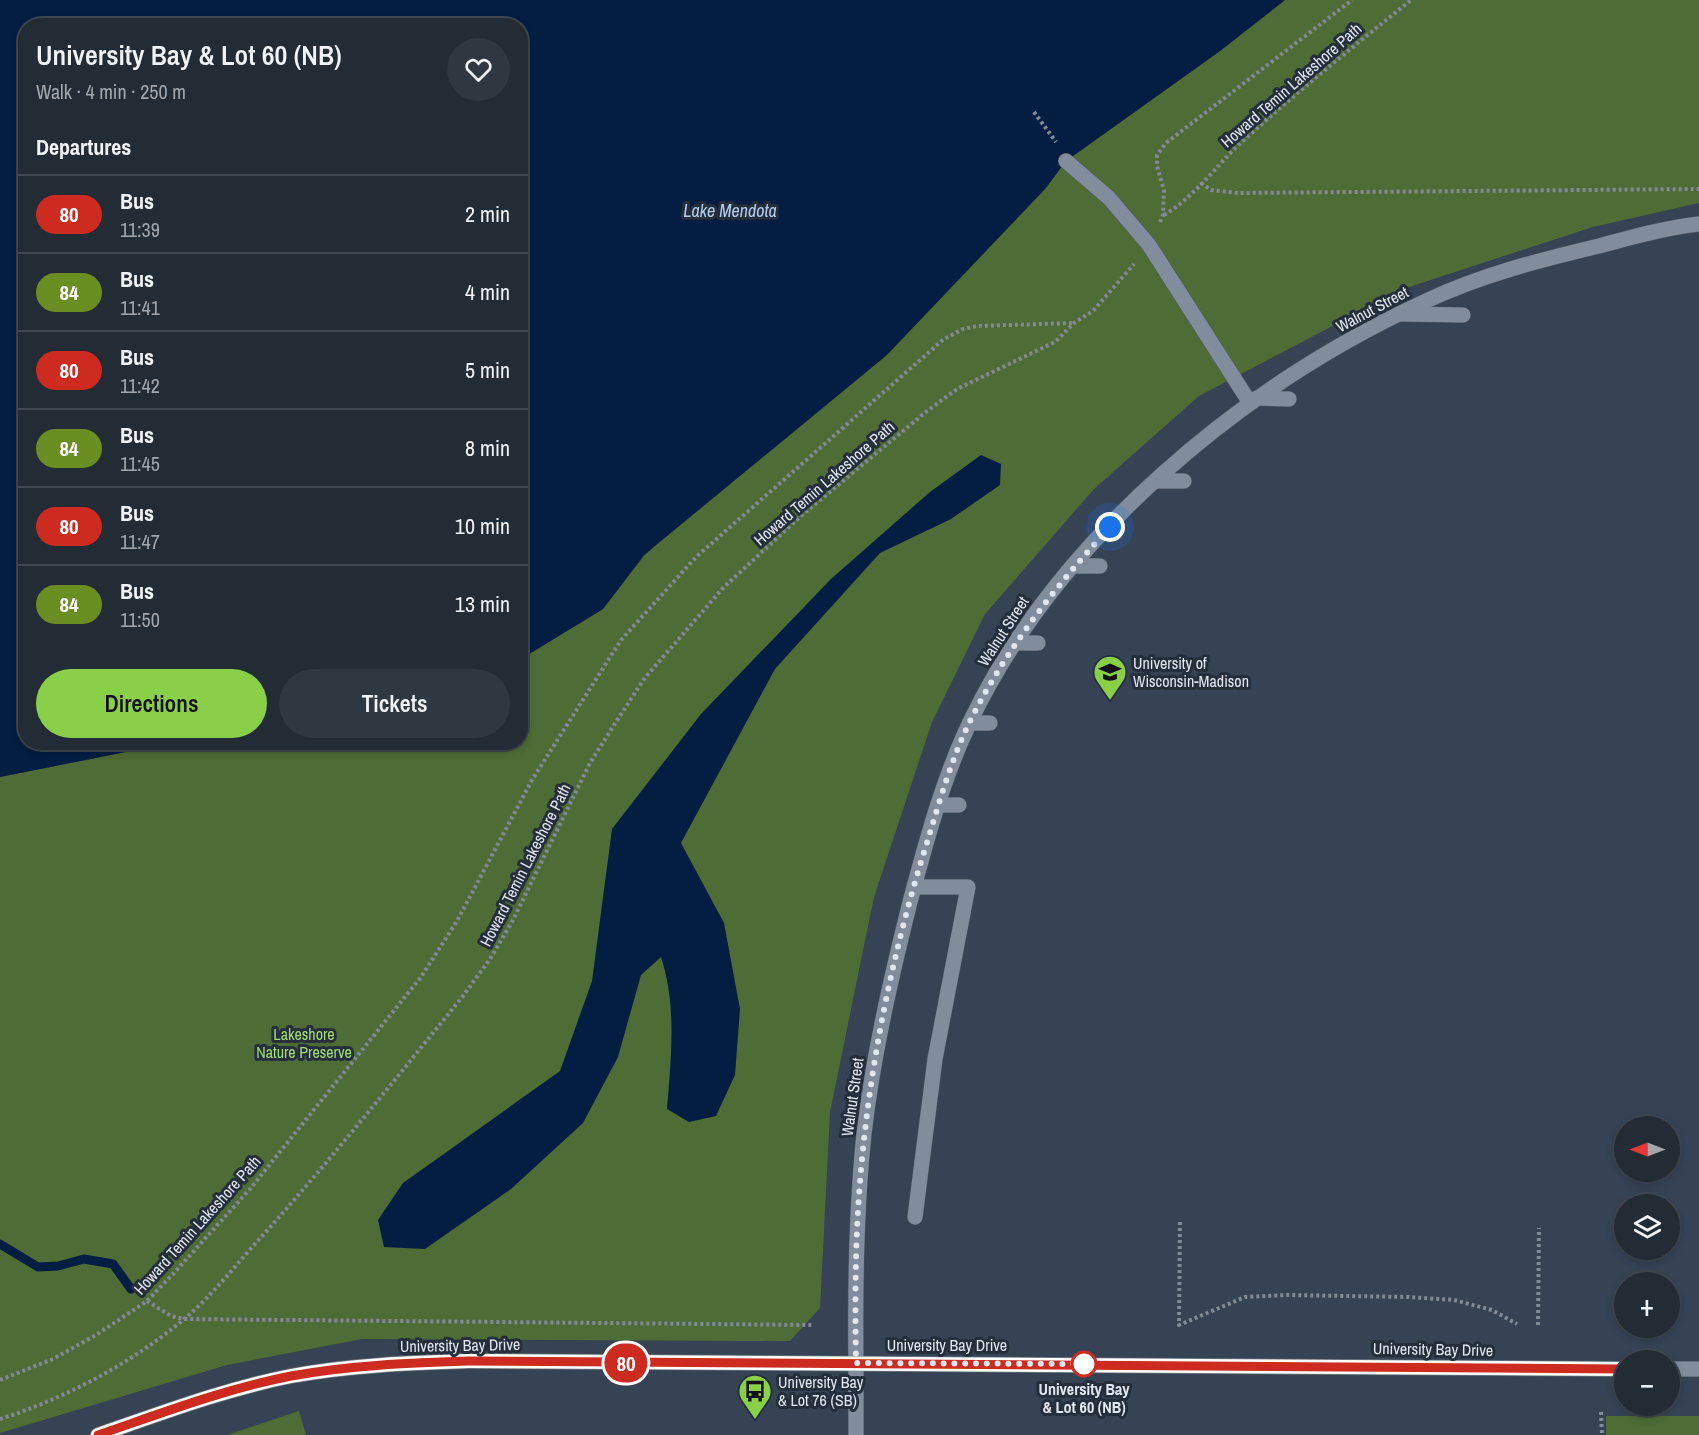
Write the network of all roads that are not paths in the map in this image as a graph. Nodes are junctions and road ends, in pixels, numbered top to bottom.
1 (1066, 161) road end
2 (1699, 224) edge
3 (1400, 314) junction
4 (1463, 315) dead end
5 (1289, 399) dead end
6 (1254, 400) junction
7 (1157, 480) junction
8 (1184, 481) dead end
9 (1073, 566) junction
10 (1100, 566) dead end
11 (1015, 643) junction
12 (1038, 643) dead end
13 (970, 723) junction
14 (990, 723) dead end
15 (938, 805) junction
16 (959, 805) dead end
17 (914, 887) junction
18 (915, 1217) dead end
19 (856, 1363) junction
20 (1614, 1369) edge
21 (1680, 1369) edge
22 (1699, 1369) edge
23 (98, 1435) edge
24 (856, 1435) edge

1 - 6 street
2 - 3 street, Walnut Street
3 - 4 street
3 - 6 street, Walnut Street
5 - 6 street
6 - 7 street, Walnut Street
7 - 8 street
7 - 9 street, Walnut Street
9 - 10 street
9 - 11 street, Walnut Street
11 - 12 street
11 - 13 street, Walnut Street
13 - 14 street
13 - 15 street, Walnut Street
15 - 16 street
15 - 17 street, Walnut Street
17 - 18 street
17 - 19 street, Walnut Street
19 - 20 street, University Bay Drive
19 - 23 street, University Bay Drive
19 - 24 street, Walnut Street
21 - 22 street

